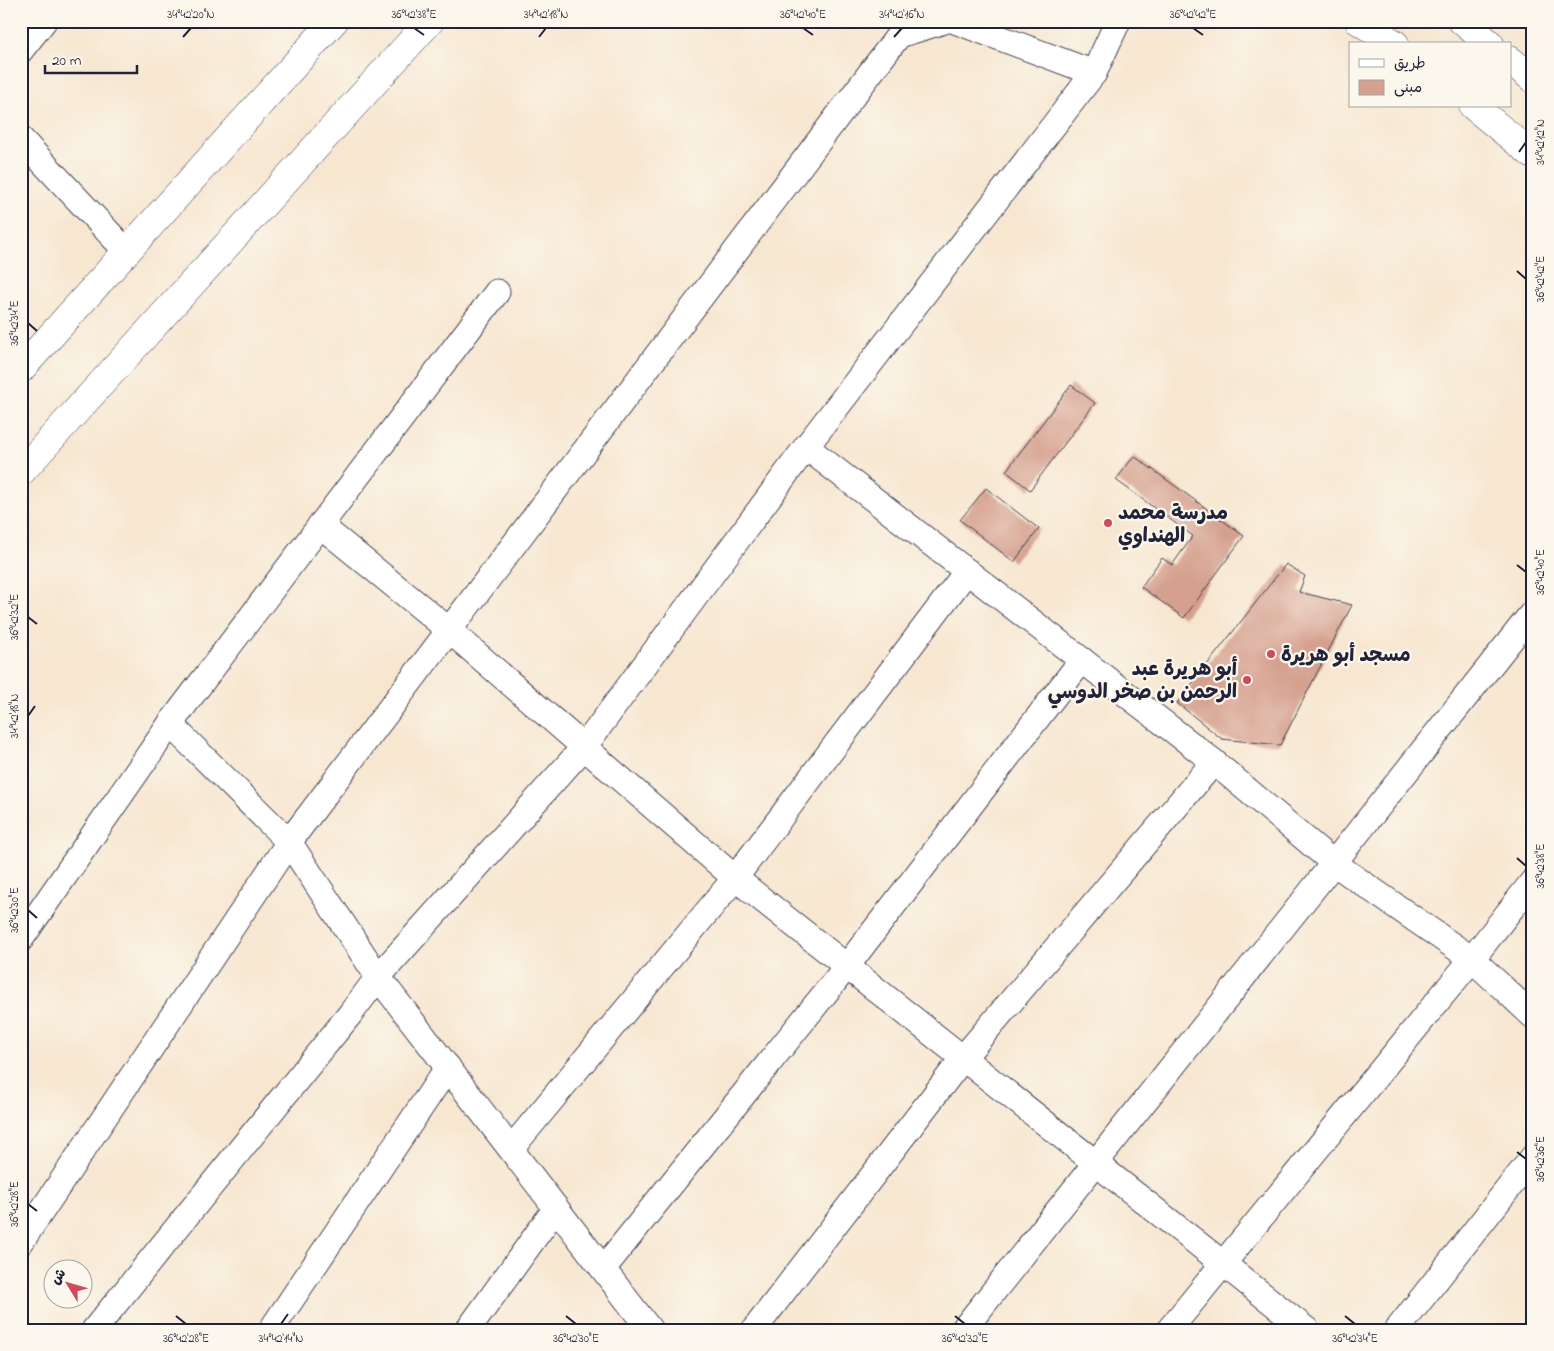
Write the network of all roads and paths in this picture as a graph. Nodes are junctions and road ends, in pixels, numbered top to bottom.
1 (44, 21) edge
2 (334, 21) edge
3 (430, 21) edge
4 (944, 21) edge
5 (955, 21) edge
6 (1118, 21) edge
7 (1359, 21) edge
8 (1462, 21) edge
9 (1392, 42) edge
10 (1488, 42) edge
11 (21, 50) edge
12 (1512, 62) edge
13 (1094, 73) junction
14 (1533, 79) edge
15 (1475, 108) edge
16 (21, 139) edge
17 (1533, 155) edge
18 (127, 252) junction
19 (496, 292) dead end
20 (21, 369) edge
21 (806, 447) junction
22 (21, 472) edge
23 (320, 525) junction
24 (967, 571) junction
25 (1533, 612) edge
26 (448, 630) junction
27 (1082, 660) junction
28 (170, 724) junction
29 (584, 747) junction
30 (1214, 762) junction
31 (289, 842) junction
32 (1335, 864) junction
33 (735, 878) junction
34 (1533, 881) edge
35 (21, 939) edge
36 (1472, 959) junction
37 (847, 966) junction
38 (378, 977) junction
39 (1533, 1016) edge
40 (963, 1058) junction
41 (448, 1067) junction
42 (511, 1149) junction
43 (1533, 1158) edge
44 (1096, 1163) junction
45 (556, 1208) junction
46 (21, 1242) edge
47 (1222, 1263) junction
48 (603, 1269) junction
49 (94, 1330) edge
50 (271, 1330) edge
51 (468, 1330) edge
52 (650, 1330) edge
53 (754, 1330) edge
54 (963, 1330) edge
55 (1169, 1330) edge
56 (1307, 1330) edge
57 (1397, 1330) edge

1 - 11 street
2 - 18 main road
3 - 22 main road
4 - 26 street
5 - 13 street
6 - 13 street
7 - 9 main road
8 - 10 main road
12 - 14 main road
13 - 21 street
15 - 17 main road
16 - 18 street
18 - 20 main road
19 - 23 street
21 - 24 street
21 - 29 street
23 - 26 street
23 - 28 street
24 - 27 street
24 - 33 street
25 - 32 street
26 - 29 street
26 - 31 street
27 - 30 street
27 - 37 street
28 - 31 street
28 - 35 street
29 - 33 street
29 - 38 street
30 - 32 street
30 - 40 street
31 - 38 street
31 - 46 street
32 - 36 street
32 - 44 street
33 - 37 street
33 - 42 street
34 - 36 street
36 - 39 street
36 - 47 street
37 - 40 street
37 - 48 street
38 - 41 street
38 - 49 street
40 - 44 street
40 - 53 street
41 - 42 street
41 - 50 street
42 - 45 street
43 - 57 street
44 - 47 street
44 - 54 street
45 - 48 street
45 - 51 street
47 - 55 street
47 - 56 street
48 - 52 street

